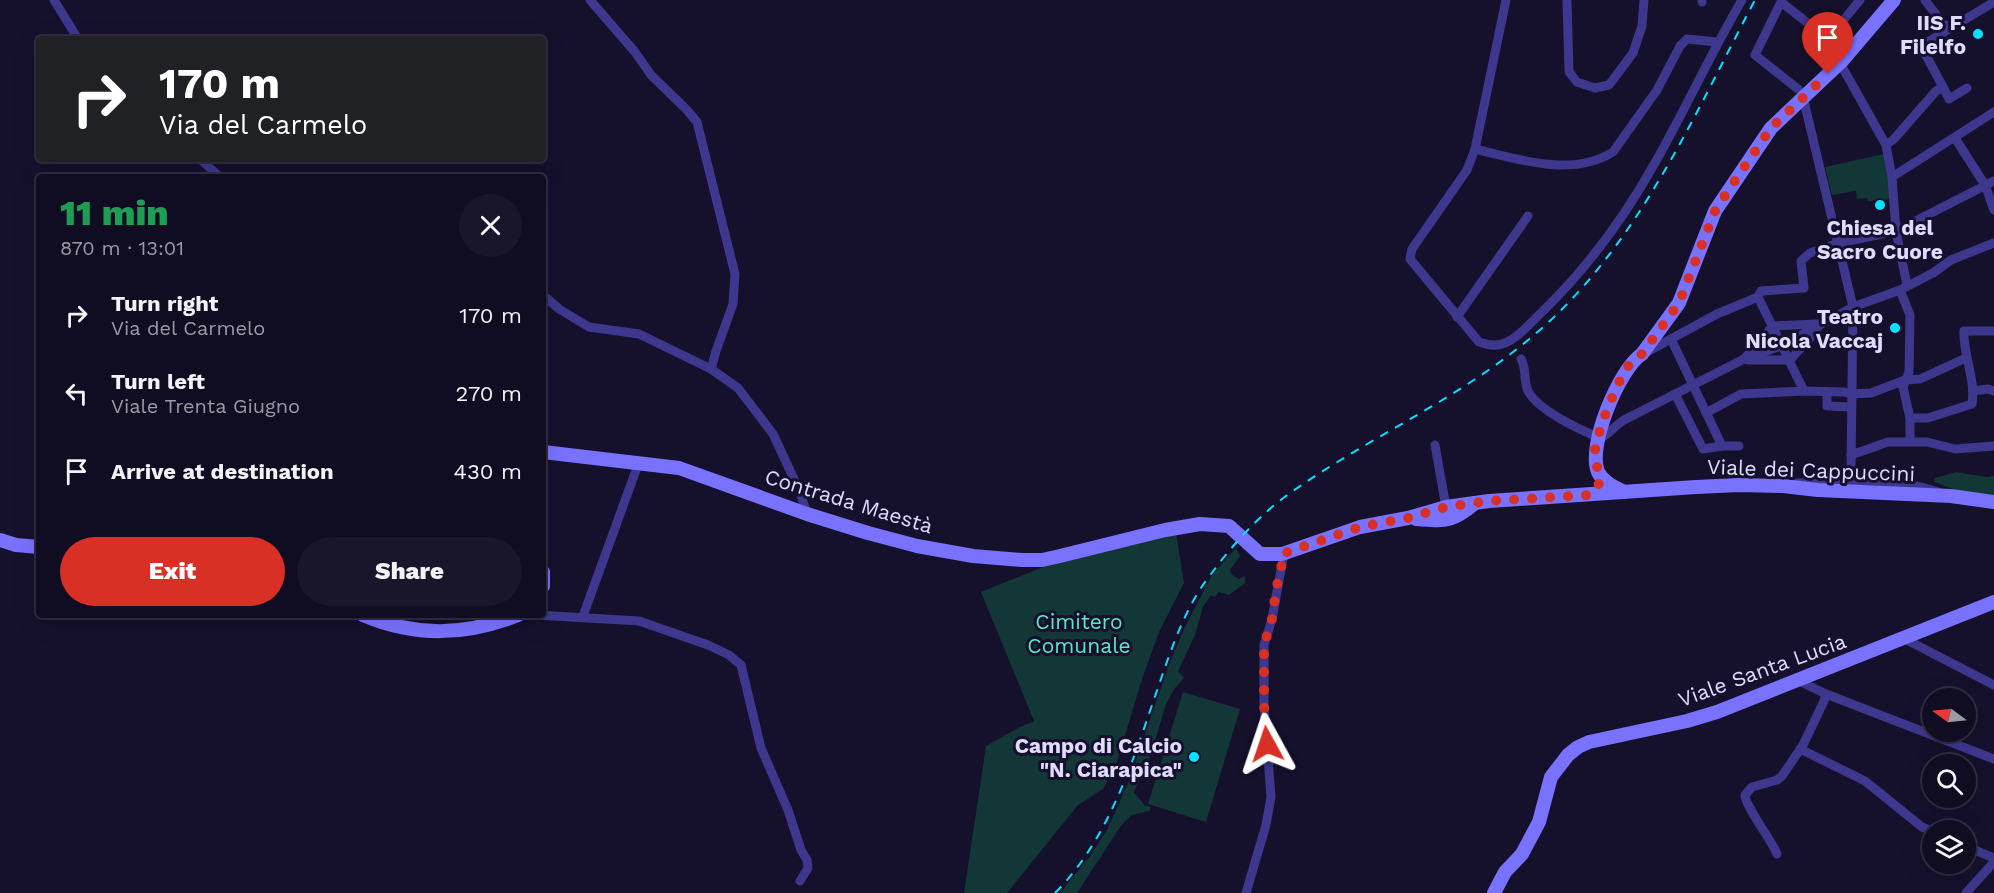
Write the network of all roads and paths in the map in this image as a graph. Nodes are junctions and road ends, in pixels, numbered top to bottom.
1 (54, 0) edge
2 (590, 0) edge
3 (1506, 0) edge
4 (1567, 0) edge
5 (1644, 0) edge
6 (1742, 0) edge
7 (1860, 0) edge
8 (1894, 0) edge
9 (1925, 0) edge
10 (1994, 2) edge
11 (1953, 26) junction
12 (76, 36) edge
13 (1717, 42) junction
14 (1840, 63) junction
15 (1942, 87) junction
16 (1967, 88) dead end
17 (1800, 93) junction
18 (1994, 112) edge
19 (1955, 138) junction
20 (1886, 145) junction
21 (1475, 149) junction
22 (203, 162) edge
23 (217, 174) edge
24 (1892, 177) junction
25 (1989, 183) edge
26 (1994, 210) edge
27 (1528, 216) dead end
28 (1896, 231) junction
29 (1839, 243) junction
30 (1994, 243) edge
31 (1903, 288) junction
32 (1758, 297) junction
33 (546, 298) edge
34 (1853, 306) junction
35 (1457, 317) junction
36 (1823, 324) junction
37 (1773, 326) junction
38 (1994, 331) edge
39 (1671, 339) junction
40 (1783, 345) junction
41 (1642, 354) junction
42 (1966, 358) junction
43 (1521, 359) dead end
44 (1742, 360) junction
45 (1790, 360) junction
46 (711, 369) junction
47 (1905, 380) junction
48 (1692, 385) junction
49 (1804, 391) junction
50 (1973, 391) junction
51 (1994, 391) edge
52 (1827, 392) junction
53 (1675, 394) junction
54 (1851, 394) junction
55 (1851, 407) junction
56 (1706, 413) junction
57 (1910, 418) junction
58 (1597, 439) junction
59 (1910, 441) junction
60 (1435, 445) dead end
61 (1722, 446) junction
62 (1739, 446) dead end
63 (1994, 446) edge
64 (546, 452) edge
65 (1851, 455) junction
66 (639, 462) junction
67 (1850, 474) junction
68 (1601, 478) junction
69 (1783, 486) junction
70 (1626, 492) junction
71 (1589, 495) junction
72 (1951, 496) junction
73 (1994, 502) edge
74 (1475, 503) junction
75 (1446, 507) junction
76 (807, 514) junction
77 (1408, 518) junction
78 (0, 540) edge
79 (36, 547) edge
80 (1282, 554) junction
81 (1994, 602) edge
82 (546, 615) edge
83 (583, 616) junction
84 (373, 618) edge
85 (508, 618) edge
86 (1903, 638) junction
87 (1797, 680) junction
88 (1994, 685) edge
89 (1826, 694) junction
90 (1800, 749) junction
91 (1994, 759) edge
92 (1922, 827) edge
93 (1976, 851) edge
94 (1777, 854) dead end
95 (1994, 860) edge
96 (800, 881) dead end
97 (1246, 893) edge
98 (1494, 893) edge
99 (1966, 893) edge

1 - 12 street
2 - 46 street
3 - 21 street
4 - 5 street
6 - 13 street
7 - 17 street
8 - 14 street
9 - 11 street
10 - 11 street
11 - 15 street
13 - 21 street
13 - 35 street
14 - 17 street
14 - 20 street
15 - 16 street
15 - 20 street
17 - 29 street
17 - 41 street
18 - 19 street
19 - 24 street
19 - 25 street
20 - 24 street
21 - 35 street
22 - 23 street
24 - 28 street
25 - 26 street
25 - 28 street
27 - 35 street
28 - 29 street
28 - 31 street
29 - 32 street
29 - 34 street
30 - 31 street
31 - 34 street
31 - 47 street
32 - 37 street
32 - 39 street
33 - 46 street
34 - 36 street
34 - 54 street
36 - 37 street
36 - 40 street
36 - 45 street
37 - 40 street
37 - 44 street
38 - 42 street
39 - 41 street
39 - 48 street
40 - 44 street
40 - 45 street
41 - 58 street
42 - 47 street
42 - 50 street
43 - 58 street
44 - 45 street
44 - 48 street
45 - 49 street
46 - 76 street
47 - 54 street
47 - 57 street
48 - 53 street
48 - 56 street
49 - 52 street
49 - 56 street
50 - 51 street
50 - 57 street
52 - 54 street
52 - 55 street
53 - 58 street
53 - 61 street
54 - 55 street
55 - 65 street
56 - 61 street
57 - 59 street
58 - 68 street
59 - 63 street
59 - 65 street
60 - 75 street
61 - 62 street
64 - 66 street, Contrada Maestà
65 - 67 street
66 - 76 street, Contrada Maestà
66 - 83 street
67 - 69 street
67 - 72 street
68 - 70 street
68 - 71 street
69 - 70 street, Viale dei Cappuccini
69 - 72 street, Viale dei Cappuccini
70 - 71 street, Viale dei Cappuccini
71 - 74 street, Viale dei Cappuccini
72 - 73 street, Viale dei Cappuccini
74 - 75 street, Viale dei Cappuccini
74 - 77 street
75 - 77 street, Viale dei Cappuccini
76 - 80 street, Contrada Maestà
77 - 80 street
78 - 79 street
80 - 97 street
81 - 86 street, Viale Santa Lucia
82 - 83 street
83 - 96 street
84 - 85 street
86 - 87 street, Viale Santa Lucia
86 - 88 street
87 - 89 street
87 - 98 street, Viale Santa Lucia
89 - 90 street
89 - 91 street
90 - 92 street
90 - 94 street
93 - 95 street
95 - 99 street

